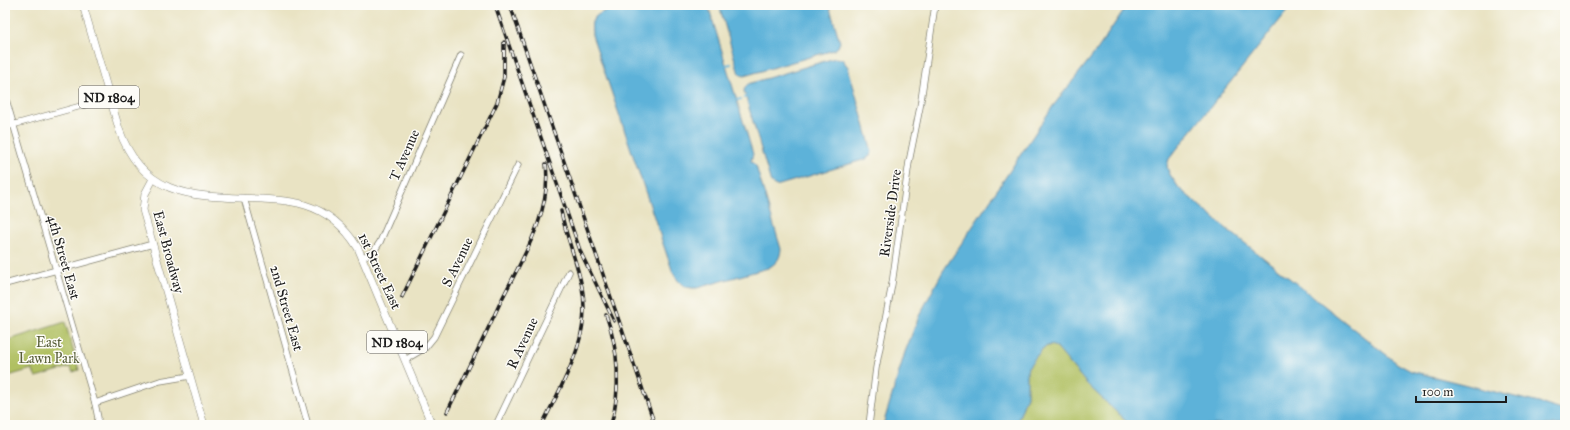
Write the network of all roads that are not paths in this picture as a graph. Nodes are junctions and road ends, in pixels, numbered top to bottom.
1 (83, 5) edge
2 (935, 5) edge
3 (461, 55) dead end
4 (5, 96) edge
5 (110, 98) junction
6 (13, 125) junction
7 (5, 127) edge
8 (518, 165) dead end
9 (153, 179) junction
10 (244, 198) junction
11 (153, 244) junction
12 (362, 258) junction
13 (56, 270) junction
14 (569, 272) dead end
15 (5, 284) edge
16 (405, 360) junction
17 (190, 376) junction
18 (94, 403) junction
19 (96, 425) edge
20 (204, 425) edge
21 (308, 425) edge
22 (432, 425) edge
23 (496, 425) edge
24 (869, 425) edge

1 - 5 main road, ND 1804
2 - 24 street, Riverside Drive
3 - 12 street, T Avenue
4 - 6 street, 4th Street East
5 - 6 street
5 - 9 main road, ND 1804
6 - 7 street
6 - 13 street, 4th Street East
8 - 16 street, S Avenue
9 - 10 main road, ND 1804
9 - 11 main road, East Broadway
10 - 12 main road, 1st Street East / ND 1804
10 - 21 street, 2nd Street East
11 - 13 street
11 - 17 main road, East Broadway
12 - 16 main road, 1st Street East / ND 1804
13 - 15 street
13 - 18 street, 4th Street East
14 - 23 street, R Avenue
16 - 22 main road, 1st Street East / ND 1804
17 - 18 street
17 - 20 main road, East Broadway
18 - 19 street, 4th Street East

